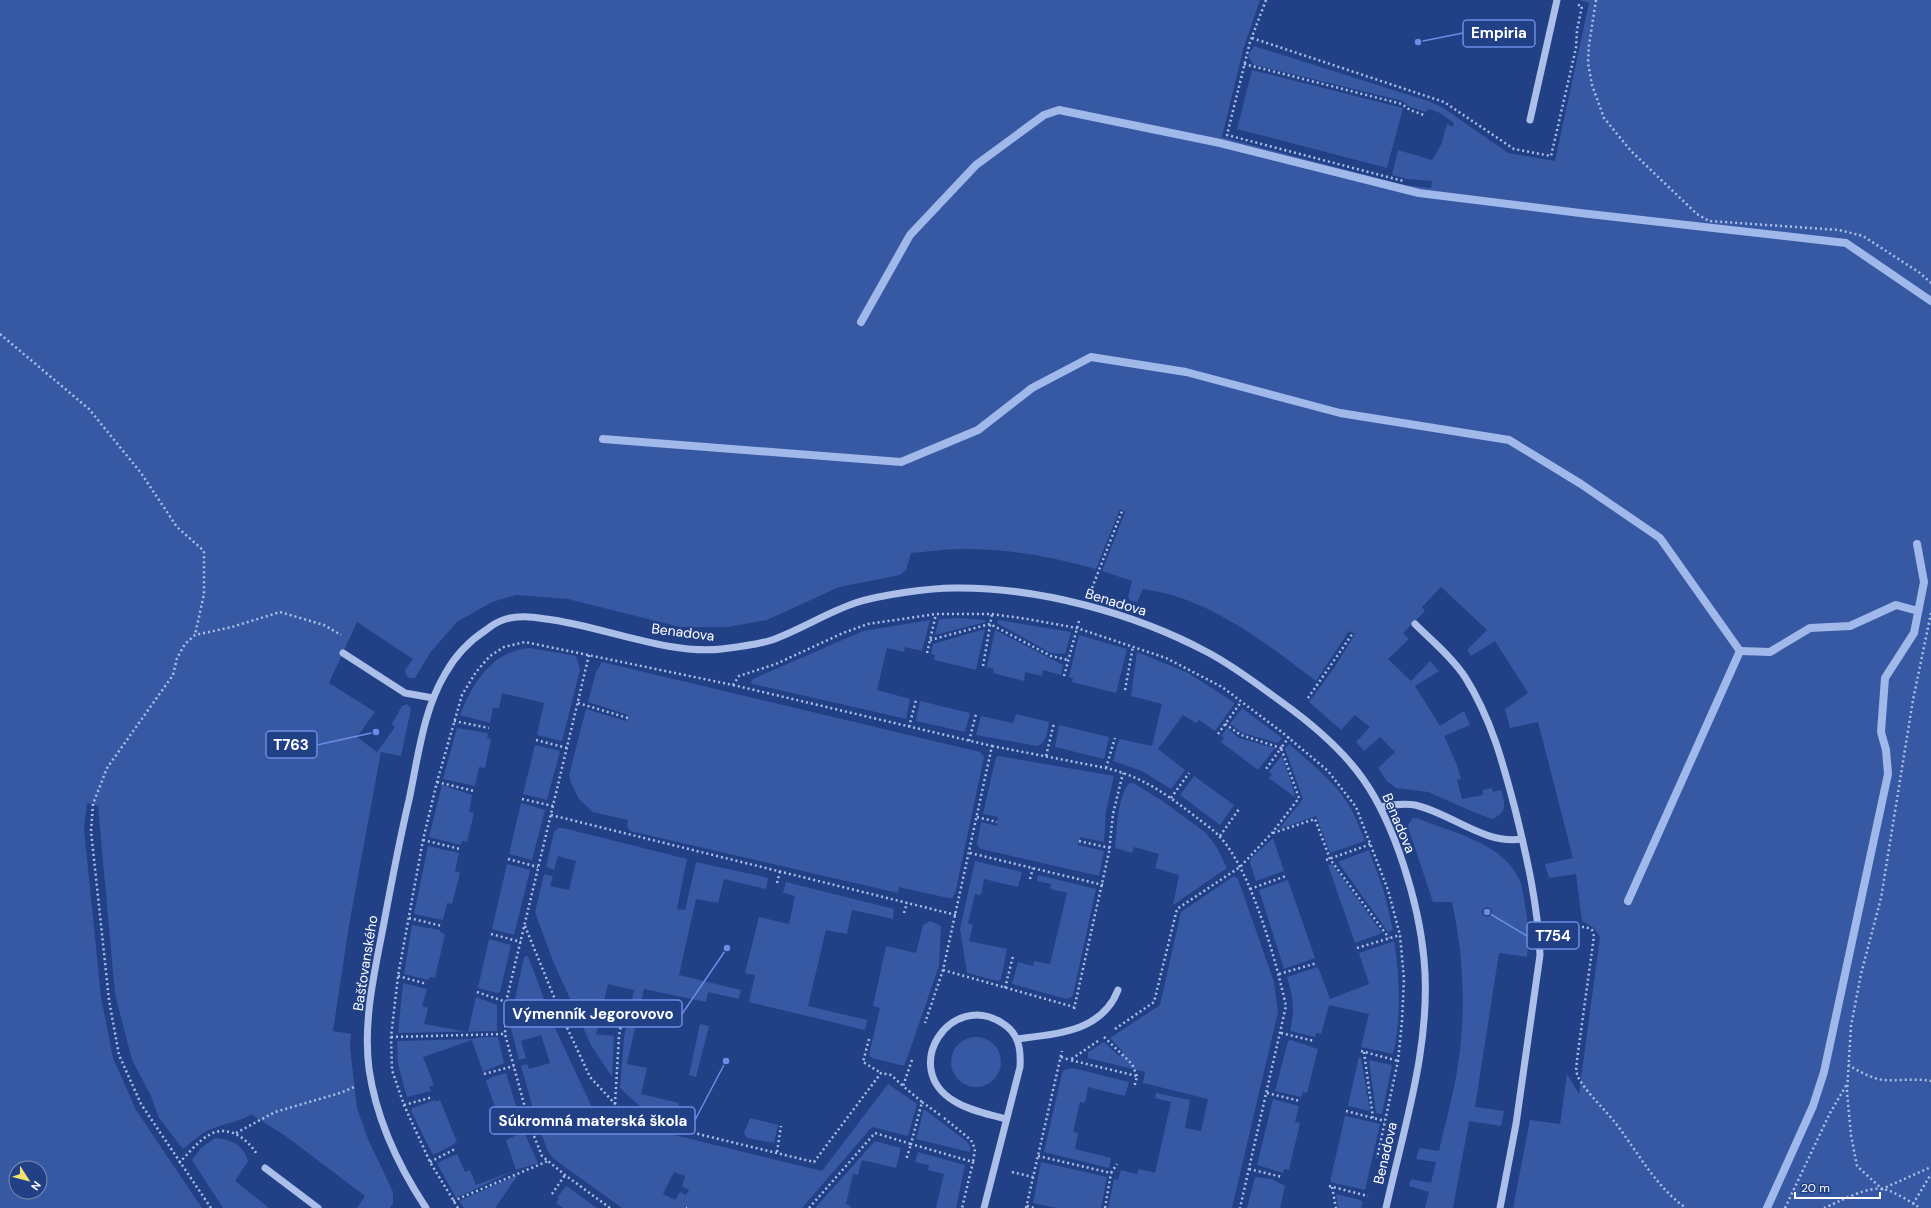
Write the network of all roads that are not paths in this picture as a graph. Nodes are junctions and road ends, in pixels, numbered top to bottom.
1 (1557, 0) edge
2 (1530, 120) dead end
3 (1415, 624) dead end
4 (343, 653) road end
5 (433, 698) junction
6 (428, 714) joint
7 (1381, 807) junction
8 (1522, 839) junction
9 (1118, 990) dead end
10 (1017, 1039) junction
11 (1006, 1119) junction
12 (265, 1168) road end
13 (422, 1206) edge
14 (318, 1208) edge
15 (984, 1208) edge
16 (1386, 1208) edge
17 (1500, 1208) edge

1 - 2 street
3 - 8 street
4 - 5 street
5 - 6 street, Benadova
5 - 7 street, Benadova
6 - 13 street, Bašťovanského
7 - 8 street
7 - 16 street, Benadova
8 - 17 street
9 - 10 street
10 - 11 street
10 - 11 street
11 - 15 street
12 - 14 street

